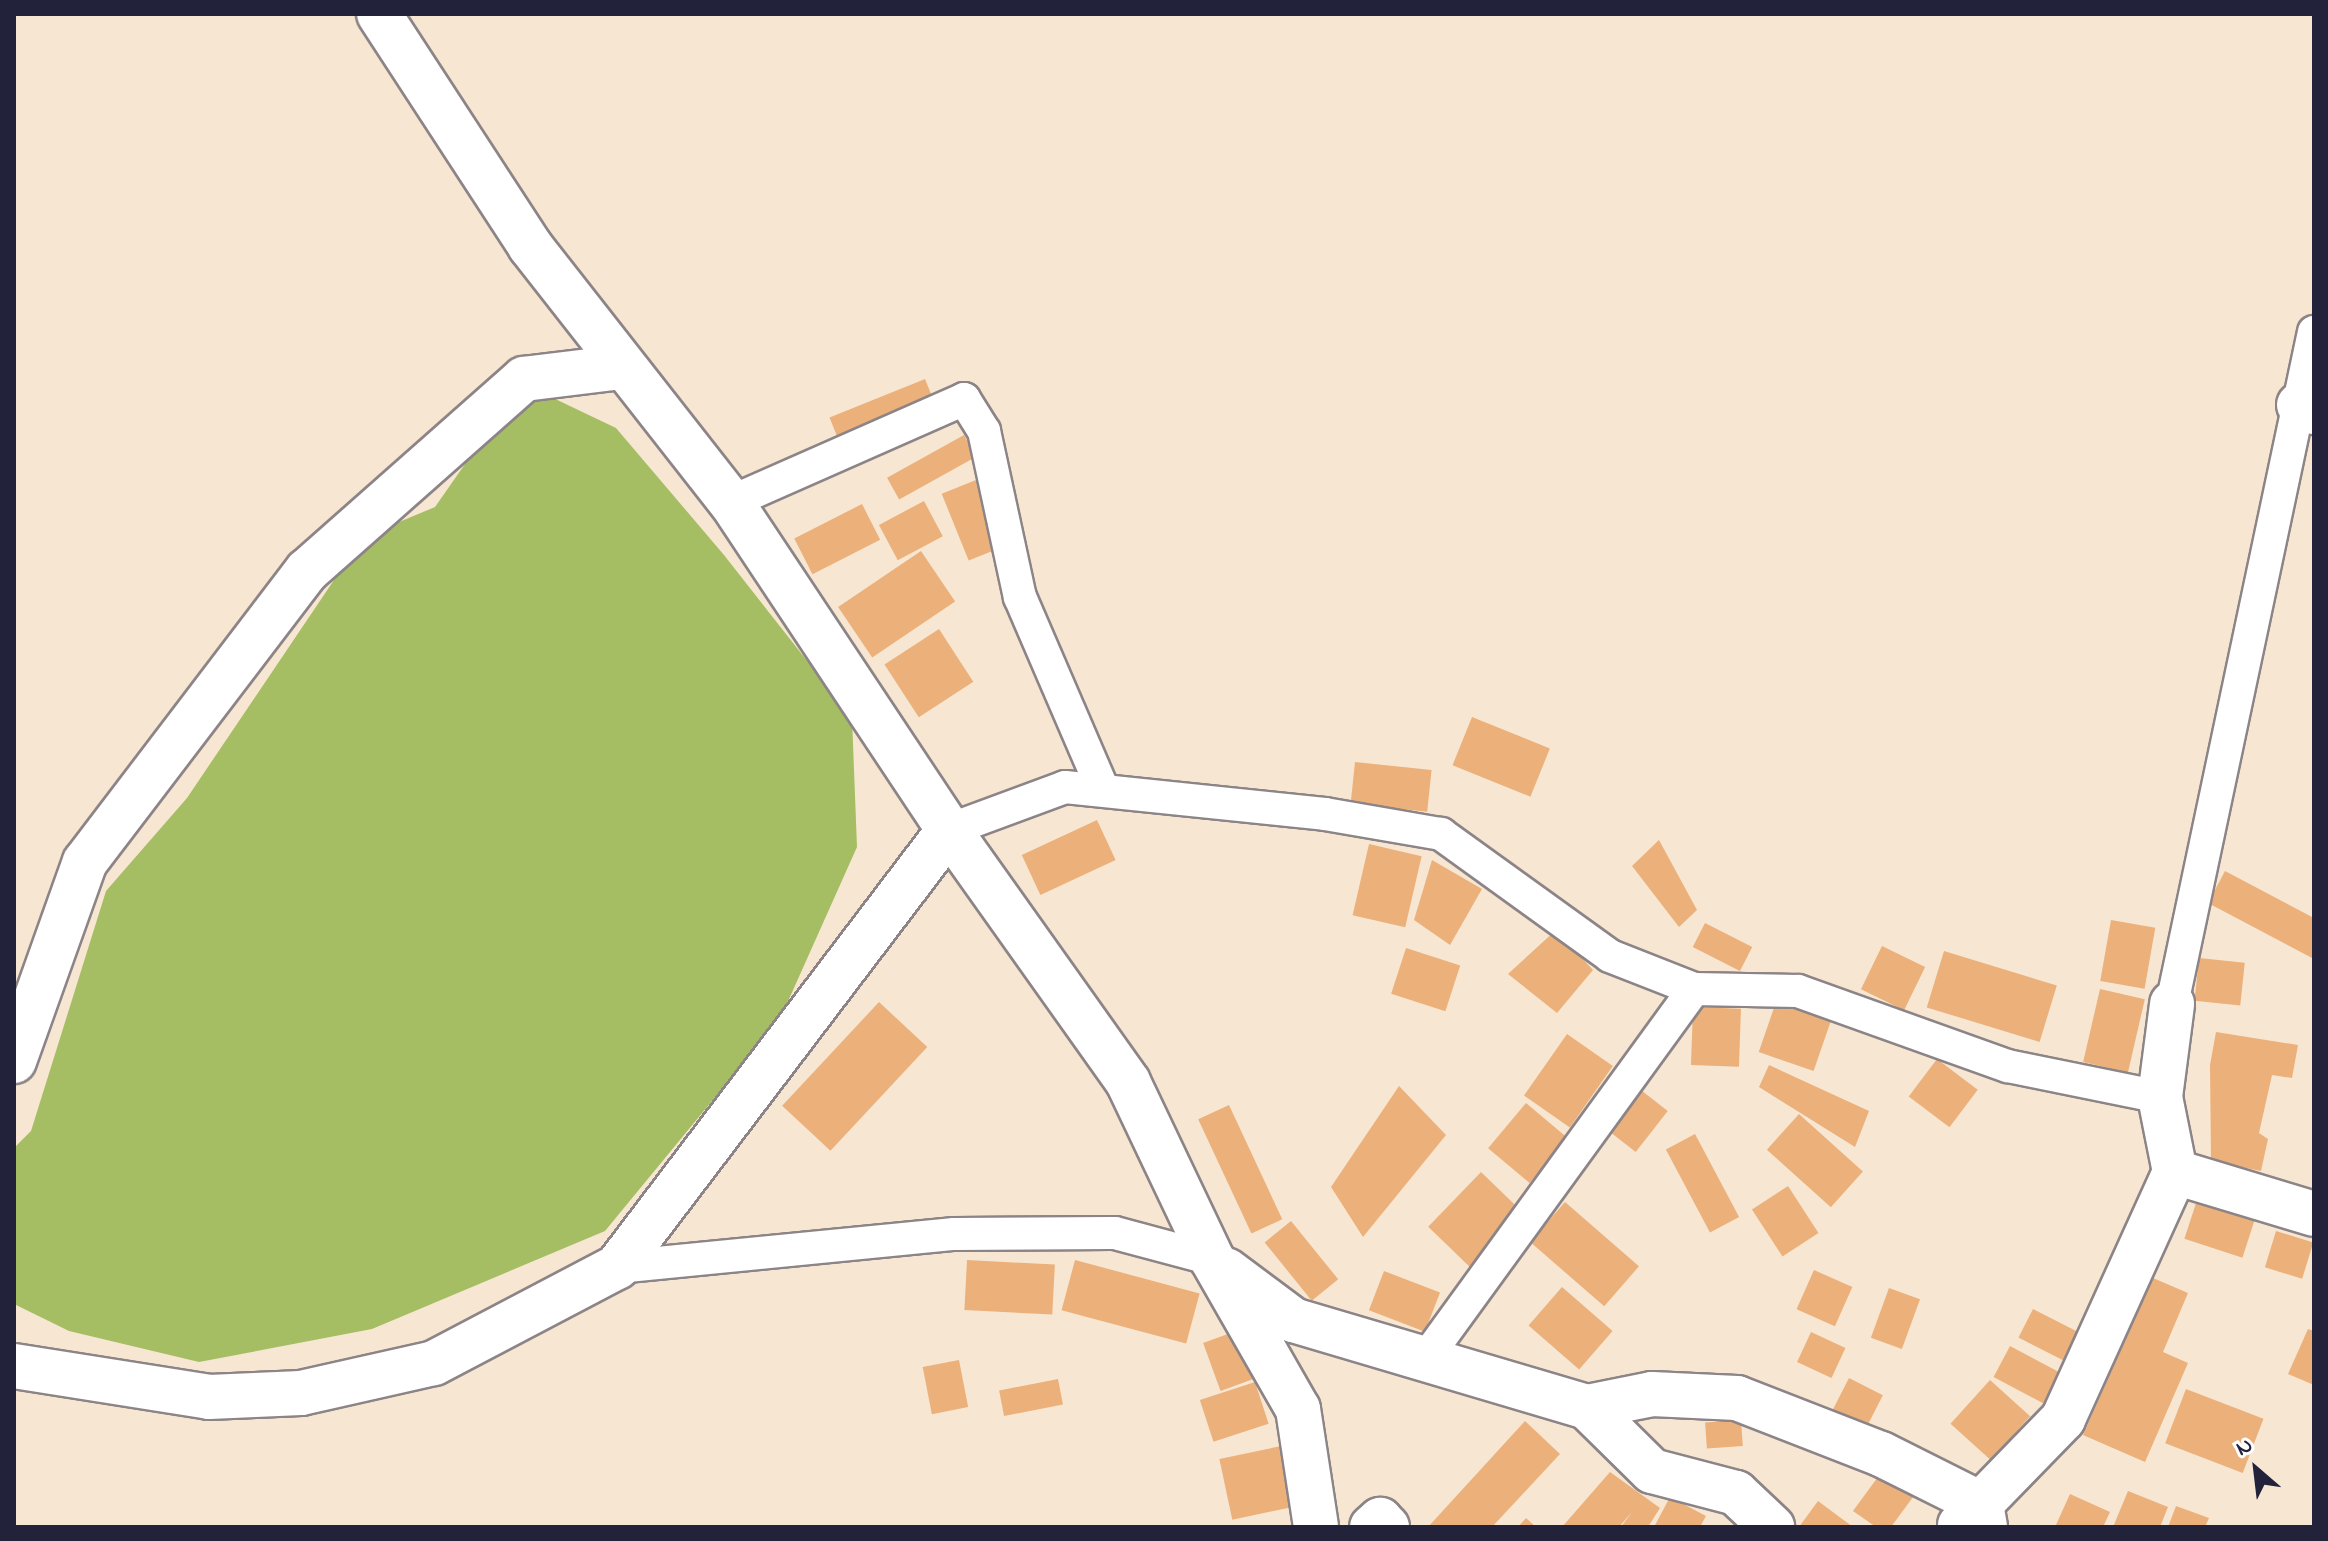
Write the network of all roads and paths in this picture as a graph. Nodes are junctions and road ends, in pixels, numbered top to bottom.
1 (379, 14) edge
2 (2314, 332) edge
3 (622, 367) junction
4 (2306, 409) edge
5 (731, 502) junction
6 (1103, 790) junction
7 (949, 830) junction
8 (1694, 989) junction
9 (2172, 1004) joint
10 (14, 1061) edge
11 (2160, 1097) junction
12 (2175, 1172) junction
13 (2314, 1214) edge
14 (1212, 1259) junction
15 (617, 1267) junction
16 (1426, 1358) junction
17 (14, 1366) edge
18 (1587, 1407) junction
19 (1974, 1519) edge
20 (1316, 1527) edge
21 (1372, 1527) edge
22 (1387, 1527) edge
23 (1772, 1527) edge

1 - 3 street
2 - 4 street
3 - 5 street
3 - 10 street
4 - 9 street
5 - 6 street
5 - 7 street
6 - 7 street
6 - 8 street
7 - 14 street
7 - 15 street
8 - 11 street
8 - 16 street
9 - 11 street
11 - 12 street
12 - 13 street
12 - 19 street
14 - 15 street
14 - 16 street
14 - 20 street
15 - 17 street
16 - 18 street
18 - 19 street
18 - 23 street
21 - 22 street

